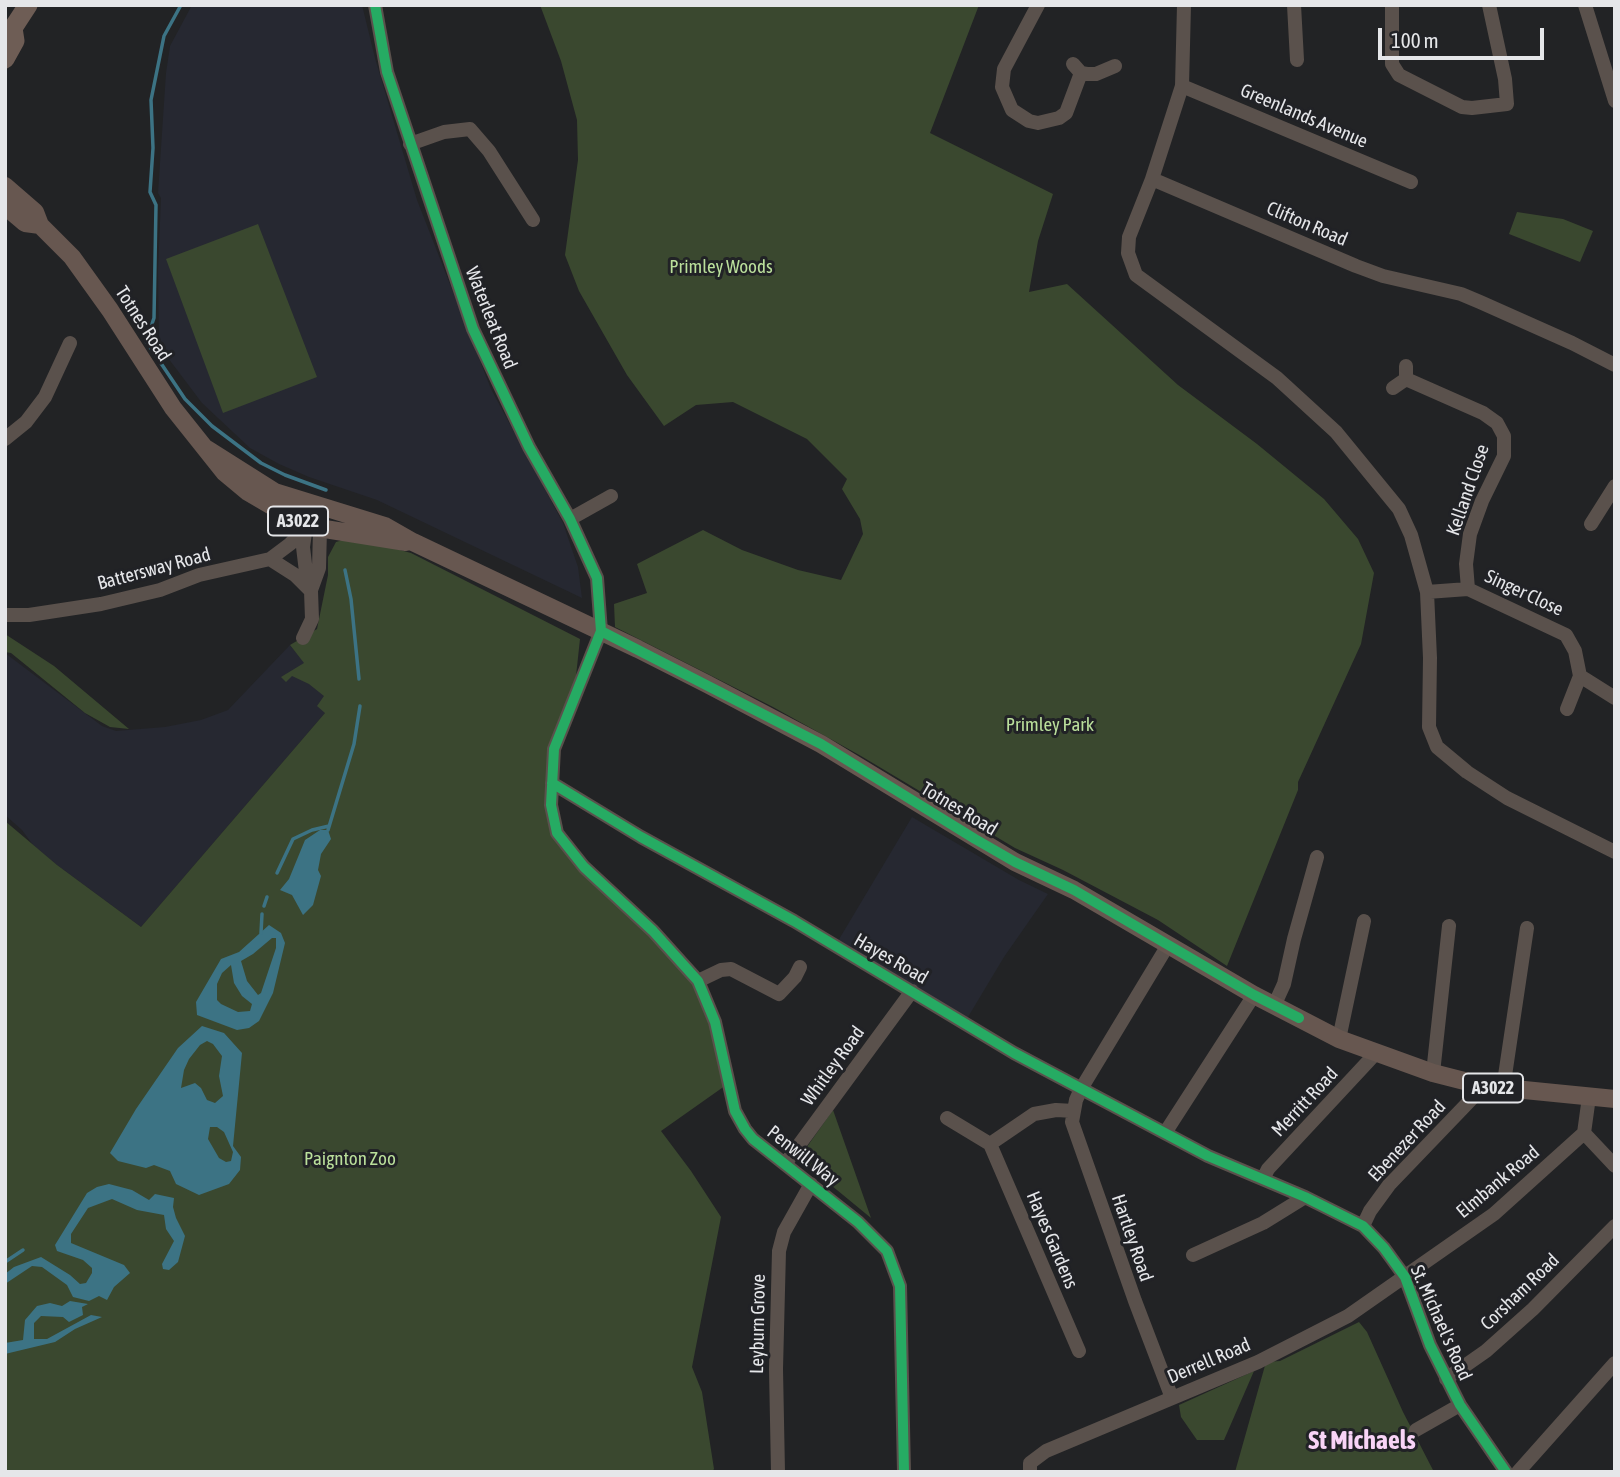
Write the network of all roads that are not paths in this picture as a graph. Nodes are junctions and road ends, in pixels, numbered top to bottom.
1 (28, 5) edge
2 (375, 5) edge
3 (1038, 5) edge
4 (1184, 5) edge
5 (1294, 5) edge
6 (1392, 5) edge
7 (1489, 5) edge
8 (1585, 5) edge
9 (8, 45) edge
10 (1297, 60) dead end
11 (1115, 66) dead end
12 (1182, 86) junction
13 (1615, 102) edge
14 (410, 144) junction
15 (1152, 179) junction
16 (1413, 183) dead end
17 (5, 186) edge
18 (5, 205) edge
19 (533, 220) dead end
20 (40, 225) junction
21 (70, 343) dead end
22 (1615, 365) edge
23 (1393, 388) dead end
24 (5, 439) edge
25 (207, 449) junction
26 (1615, 486) edge
27 (611, 496) dead end
28 (570, 519) junction
29 (318, 521) junction
30 (1591, 524) dead end
31 (270, 559) junction
32 (1468, 589) junction
33 (311, 591) junction
34 (1427, 593) junction
35 (5, 615) edge
36 (601, 631) junction
37 (303, 638) dead end
38 (1580, 676) junction
39 (1615, 698) edge
40 (1567, 709) dead end
41 (552, 783) junction
42 (1615, 852) edge
43 (1317, 857) dead end
44 (1364, 921) dead end
45 (1449, 926) dead end
46 (1527, 928) dead end
47 (1168, 945) junction
48 (800, 967) dead end
49 (698, 981) junction
50 (912, 991) junction
51 (1254, 995) junction
52 (1274, 1006) junction
53 (1339, 1039) junction
54 (1376, 1053) junction
55 (1433, 1073) junction
56 (1484, 1086) junction
57 (1081, 1088) junction
58 (1503, 1089) junction
59 (1589, 1097) junction
60 (1615, 1099) edge
61 (1074, 1111) junction
62 (947, 1118) dead end
63 (1164, 1133) junction
64 (1584, 1133) junction
65 (990, 1144) junction
66 (785, 1164) junction
67 (1615, 1166) edge
68 (1263, 1179) junction
69 (811, 1184) junction
70 (1305, 1197) junction
71 (1363, 1226) junction
72 (1615, 1226) edge
73 (1193, 1255) dead end
74 (1405, 1277) junction
75 (1079, 1351) dead end
76 (1615, 1363) edge
77 (1446, 1379) junction
78 (1172, 1398) junction
79 (1460, 1405) junction
80 (1416, 1430) dead end
81 (778, 1472) edge
82 (904, 1472) edge
83 (1030, 1472) edge
84 (1506, 1472) edge
85 (1518, 1472) edge

1 - 9 highway
2 - 14 street, Waterleat Road
3 - 11 street
4 - 12 street
5 - 10 street
6 - 7 street
8 - 13 street
12 - 15 street
12 - 16 street, Greenlands Avenue
14 - 19 street
14 - 28 street, Waterleat Road
15 - 22 street, Clifton Road
15 - 34 street
17 - 20 main road, Totnes Road / A3022
18 - 20 main road, Totnes Road / A3022
20 - 25 main road, Totnes Road / A3022
21 - 24 street
23 - 32 street, Kelland Close
25 - 29 main road, Totnes Road / A3022
25 - 29 main road, Totnes Road / A3022
26 - 30 street
27 - 28 street
28 - 36 street, Waterleat Road
29 - 31 street, Battersway Road
29 - 33 street
29 - 36 main road, Totnes Road / A3022
31 - 33 street
31 - 35 street, Battersway Road
32 - 34 street, Singer Close
32 - 38 street, Singer Close
33 - 37 street
34 - 42 street
36 - 41 street
36 - 47 main road, Totnes Road / A3022
38 - 39 street
38 - 40 street
41 - 49 street, Penwill Way
41 - 50 street, Hayes Road
43 - 52 street
44 - 53 street
45 - 55 street
46 - 58 street
47 - 51 main road, Totnes Road / A3022
47 - 57 street, Hartley Road
48 - 49 street
49 - 66 street, Penwill Way
50 - 57 street, Hayes Road
50 - 66 street, Whitley Road
51 - 52 main road, Totnes Road / A3022
51 - 63 street
52 - 53 main road, Totnes Road / A3022
53 - 54 main road, Totnes Road / A3022
54 - 55 main road, Totnes Road / A3022
54 - 68 street, Merritt Road
55 - 56 main road, Totnes Road / A3022
56 - 58 main road, Totnes Road / A3022
56 - 71 street, Ebenezer Road
57 - 61 street, Hartley Road
57 - 63 street, Hayes Road
58 - 59 main road, Totnes Road / A3022
59 - 60 main road, Totnes Road / A3022
59 - 64 street
61 - 65 street
61 - 78 street, Hartley Road
62 - 65 street
63 - 68 street, Hayes Road
64 - 67 street
64 - 74 street, Elmbank Road
65 - 75 street, Hayes Gardens
66 - 69 street, Penwill Way
68 - 70 street, Hayes Road
69 - 81 street, Leyburn Grove
69 - 82 street, Penwill Way
70 - 71 street, Hayes Road
70 - 73 street
71 - 74 street, St. Michael's Road
72 - 77 street, Corsham Road
74 - 77 street, St. Michael's Road
74 - 78 street, Derrell Road
76 - 85 street
77 - 79 street, St. Michael's Road
78 - 83 street, Derrell Road
79 - 80 street
79 - 84 street, St. Michael's Road

